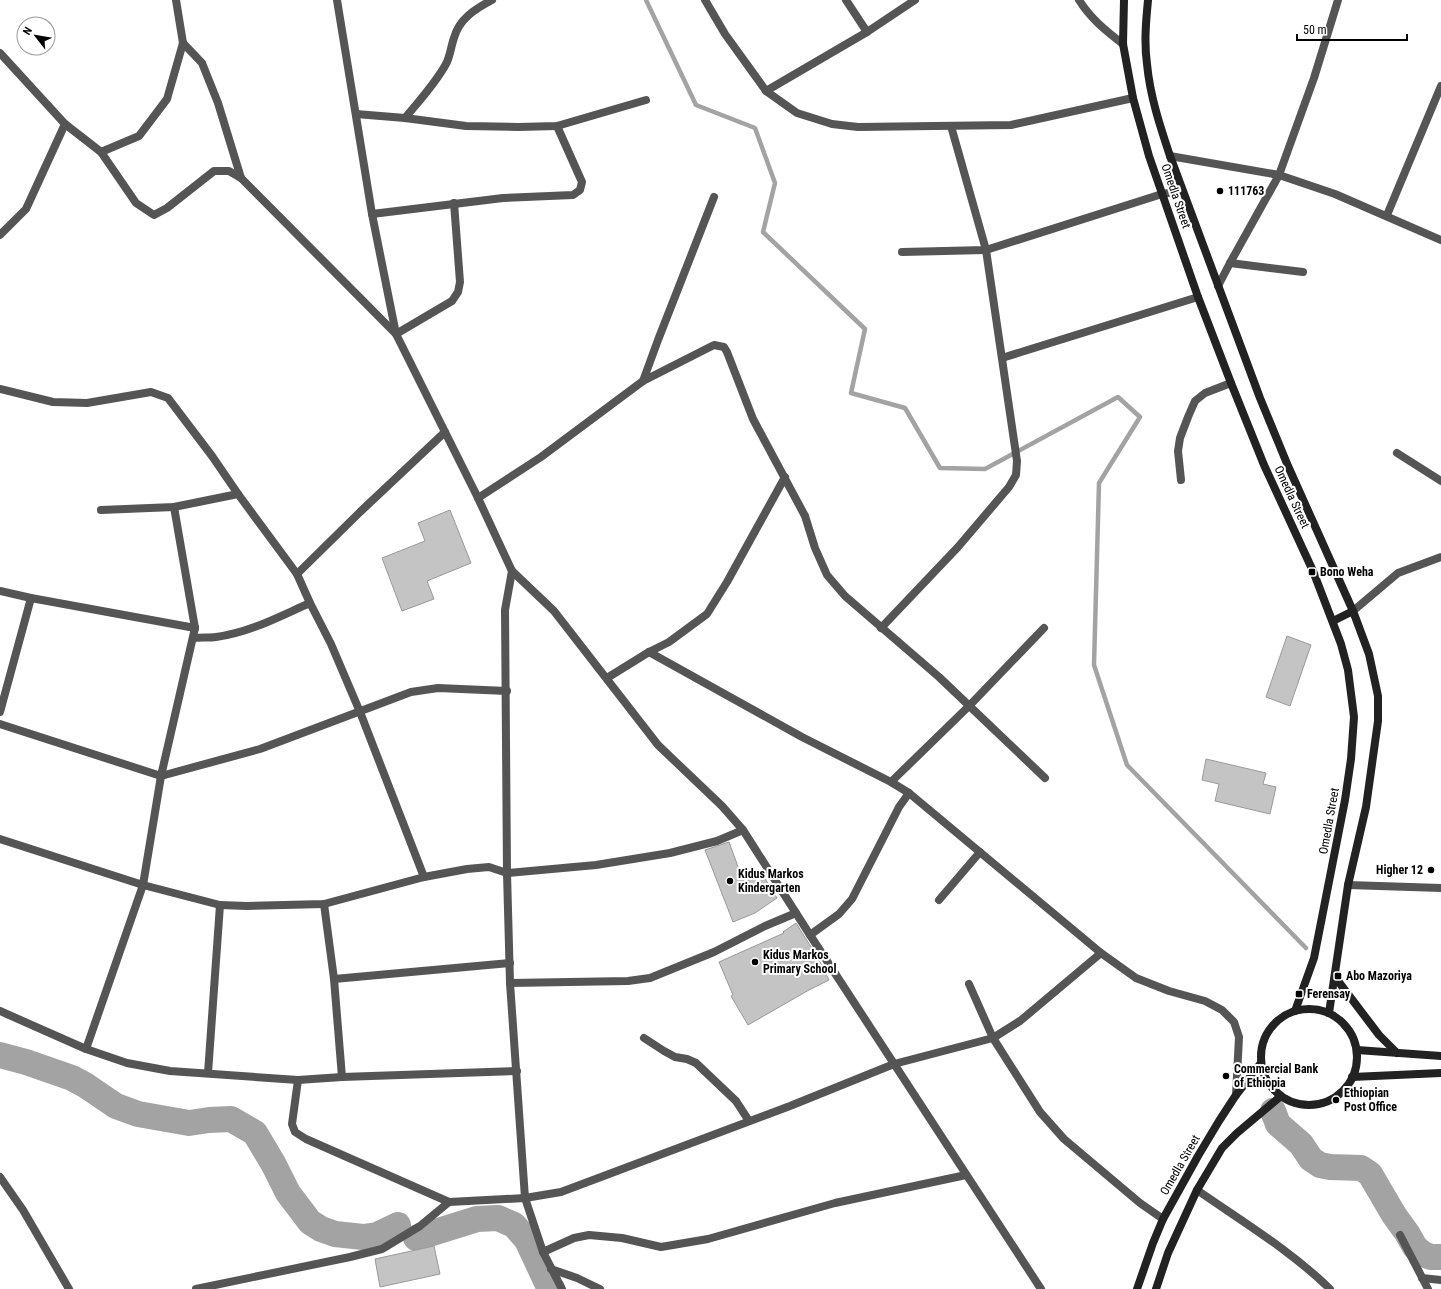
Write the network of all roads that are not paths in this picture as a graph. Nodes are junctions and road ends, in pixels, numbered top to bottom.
1 (176, 0) edge
2 (337, 0) edge
3 (492, 0) edge
4 (705, 0) edge
5 (846, 0) edge
6 (915, 0) edge
7 (1079, 0) edge
8 (1124, 0) edge
9 (1148, 0) edge
10 (1338, 0) edge
11 (867, 32) junction
12 (183, 43) junction
13 (1123, 44) junction
14 (0, 53) edge
15 (1441, 86) edge
16 (766, 91) junction
17 (1133, 98) junction
18 (646, 100) dead end
19 (356, 114) junction
20 (405, 118) junction
21 (64, 124) junction
22 (557, 126) junction
23 (951, 126) junction
24 (101, 152) junction
25 (1170, 156) junction
26 (1279, 175) junction
27 (241, 178) junction
28 (1182, 190) junction
29 (1162, 194) junction
30 (714, 197) dead end
31 (454, 203) junction
32 (372, 214) junction
33 (1387, 215) junction
34 (0, 235) edge
35 (1441, 240) edge
36 (986, 250) junction
37 (902, 252) dead end
38 (1230, 262) junction
39 (1303, 272) dead end
40 (1218, 286) junction
41 (1198, 297) junction
42 (396, 334) junction
43 (1002, 358) junction
44 (643, 381) junction
45 (1231, 383) junction
46 (0, 389) edge
47 (445, 432) junction
48 (1397, 453) dead end
49 (785, 477) junction
50 (1181, 480) dead end
51 (1441, 480) edge
52 (238, 494) junction
53 (478, 498) junction
54 (174, 507) junction
55 (101, 510) dead end
56 (1441, 557) edge
57 (512, 571) junction
58 (297, 574) junction
59 (0, 591) edge
60 (30, 598) junction
61 (310, 602) junction
62 (1353, 611) junction
63 (1333, 621) junction
64 (195, 628) junction
65 (881, 628) junction
66 (1044, 628) dead end
67 (194, 638) junction
68 (649, 652) junction
69 (607, 678) junction
70 (507, 691) junction
71 (970, 705) junction
72 (0, 712) edge
73 (360, 712) junction
74 (0, 724) edge
75 (162, 776) junction
76 (1045, 778) dead end
77 (891, 782) junction
78 (909, 793) junction
79 (743, 830) junction
80 (0, 839) edge
81 (980, 852) junction
82 (507, 873) junction
83 (424, 877) junction
84 (143, 885) junction
85 (1348, 885) junction
86 (1441, 888) edge
87 (939, 900) dead end
88 (324, 904) junction
89 (220, 905) junction
90 (796, 913) junction
91 (810, 935) junction
92 (1101, 953) junction
93 (510, 963) junction
94 (1335, 977) junction
95 (334, 979) junction
96 (510, 984) junction
97 (969, 984) dead end
98 (0, 1011) edge
99 (1295, 1011) junction
100 (1329, 1013) junction
101 (644, 1038) dead end
102 (993, 1038) junction
103 (86, 1049) junction
104 (1356, 1050) junction
105 (1397, 1053) junction
106 (1441, 1056) edge
107 (1261, 1063) junction
108 (894, 1064) junction
109 (517, 1071) junction
110 (1441, 1073) edge
111 (208, 1074) junction
112 (342, 1076) junction
113 (1352, 1077) junction
114 (298, 1080) junction
115 (1236, 1095) junction
116 (1281, 1096) junction
117 (749, 1121) junction
118 (966, 1175) junction
119 (0, 1177) edge
120 (1198, 1190) junction
121 (525, 1198) junction
122 (449, 1202) junction
123 (1163, 1219) junction
124 (1400, 1236) dead end
125 (543, 1252) junction
126 (551, 1269) junction
127 (1422, 1278) junction
128 (1441, 1280) edge
129 (70, 1289) edge
130 (196, 1289) edge
131 (562, 1289) edge
132 (600, 1289) edge
133 (1041, 1289) edge
134 (1137, 1289) edge
135 (1156, 1289) edge
136 (1330, 1289) edge
137 (1428, 1289) edge

1 - 12 street
2 - 19 street
3 - 20 street
4 - 16 street
5 - 11 street
6 - 11 street
7 - 13 street
8 - 13 main road, Omedla Street
9 - 25 main road, Omedla Street
10 - 26 street
11 - 16 street
12 - 24 street
12 - 27 street
13 - 17 main road, Omedla Street
14 - 21 street
15 - 33 street
16 - 23 street
17 - 23 street
17 - 29 main road, Omedla Street
18 - 22 street
19 - 20 street
19 - 32 street
20 - 22 street
21 - 24 street
21 - 34 street
22 - 31 street
23 - 36 street
24 - 27 street
25 - 26 street
25 - 28 main road, Omedla Street
26 - 33 street
26 - 38 street
27 - 42 street
28 - 29 street
28 - 40 main road, Omedla Street
29 - 36 street
29 - 41 main road, Omedla Street
30 - 44 street
31 - 32 street
31 - 42 street
32 - 42 street
33 - 35 street
36 - 37 street
36 - 43 street
38 - 39 street
38 - 40 street
40 - 62 main road, Omedla Street
41 - 43 street
41 - 45 main road, Omedla Street
42 - 47 street
43 - 65 street
44 - 49 street
44 - 53 street
45 - 50 street
45 - 63 main road, Omedla Street
46 - 52 street
47 - 53 street
47 - 58 street
48 - 51 street
49 - 65 street
49 - 68 street
52 - 54 street
52 - 58 street
53 - 57 street
54 - 55 street
54 - 64 street
56 - 62 street
57 - 69 street
57 - 70 street
58 - 61 street
59 - 60 street
60 - 64 street
60 - 72 street
61 - 67 street
61 - 73 street
62 - 63 main road
62 - 85 main road, Omedla Street
63 - 99 main road, Omedla Street
64 - 67 street
65 - 71 street
66 - 71 street
67 - 75 street
68 - 69 street
68 - 77 street
69 - 79 street
70 - 73 street
70 - 82 street
71 - 76 street
71 - 77 street
73 - 75 street
73 - 83 street
74 - 75 street
75 - 84 street
77 - 78 street
78 - 81 street
78 - 91 street
79 - 82 street
79 - 90 street
80 - 84 street
81 - 87 street
81 - 92 street
82 - 83 street
82 - 93 street
83 - 88 street
84 - 89 street
84 - 103 street
85 - 86 street
85 - 94 main road, Omedla Street
88 - 89 street
88 - 95 street
89 - 111 street
90 - 91 street
90 - 96 street
91 - 108 street
92 - 102 street
92 - 115 street
93 - 95 street
93 - 96 street
94 - 100 main road, Omedla Street
94 - 105 main road
95 - 112 street
96 - 109 street
97 - 102 street
98 - 103 street
99 - 100 main road, Omedla Street
99 - 107 main road, Omedla Street
100 - 104 main road, Omedla Street
101 - 117 street
102 - 108 street
102 - 123 street
103 - 111 street
104 - 105 main road
104 - 113 main road, Omedla Street
105 - 106 main road
107 - 115 main road, Omedla Street
107 - 116 main road, Omedla Street
108 - 117 street
108 - 118 street
109 - 112 street
109 - 121 street
110 - 113 main road
111 - 114 street
112 - 114 street
113 - 116 main road, Omedla Street
114 - 122 street
115 - 123 main road, Omedla Street
116 - 120 main road
117 - 121 street
118 - 125 street
118 - 133 street
119 - 129 street
120 - 135 main road
120 - 136 street
121 - 122 street
121 - 125 street
122 - 130 street
123 - 134 main road, Omedla Street
124 - 127 street
125 - 126 street
126 - 131 street
126 - 132 street
127 - 128 street
127 - 137 street

